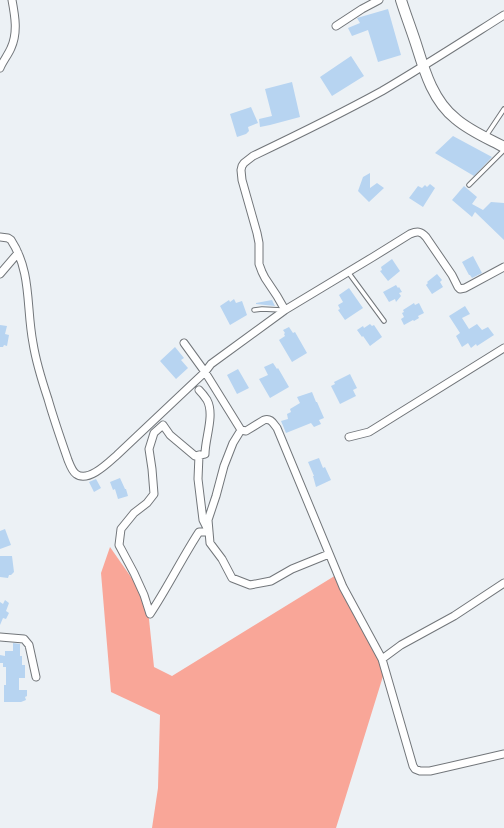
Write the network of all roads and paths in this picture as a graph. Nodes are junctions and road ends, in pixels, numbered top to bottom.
1 (12, 0) edge
2 (379, 0) edge
3 (401, 0) edge
4 (504, 15) edge
5 (336, 26) dead end
6 (423, 66) junction
7 (0, 68) edge
8 (504, 109) edge
9 (486, 137) junction
10 (504, 147) edge
11 (504, 150) edge
12 (469, 185) dead end
13 (0, 237) edge
14 (18, 253) junction
15 (504, 267) edge
16 (348, 272) junction
17 (0, 274) edge
18 (254, 310) dead end
19 (285, 310) junction
20 (384, 321) dead end
21 (184, 343) dead end
22 (504, 348) edge
23 (205, 372) junction
24 (200, 390) dead end
25 (242, 430) junction
26 (349, 437) dead end
27 (199, 455) junction
28 (209, 532) junction
29 (329, 554) junction
30 (504, 583) edge
31 (0, 637) edge
32 (382, 659) junction
33 (36, 677) dead end
34 (504, 754) edge

1 - 7 street
2 - 5 street
3 - 6 main road
4 - 6 street
6 - 9 main road
6 - 19 street
8 - 9 lane
9 - 10 main road
11 - 12 lane
13 - 14 street
14 - 17 street
14 - 23 street
15 - 16 street
16 - 19 street
16 - 20 lane
18 - 19 lane
19 - 23 street
21 - 23 street
22 - 26 street
23 - 25 street
24 - 27 street
25 - 28 street
25 - 29 street
27 - 28 street
27 - 28 street
28 - 29 street
29 - 32 street
30 - 32 street
31 - 33 street
32 - 34 street

